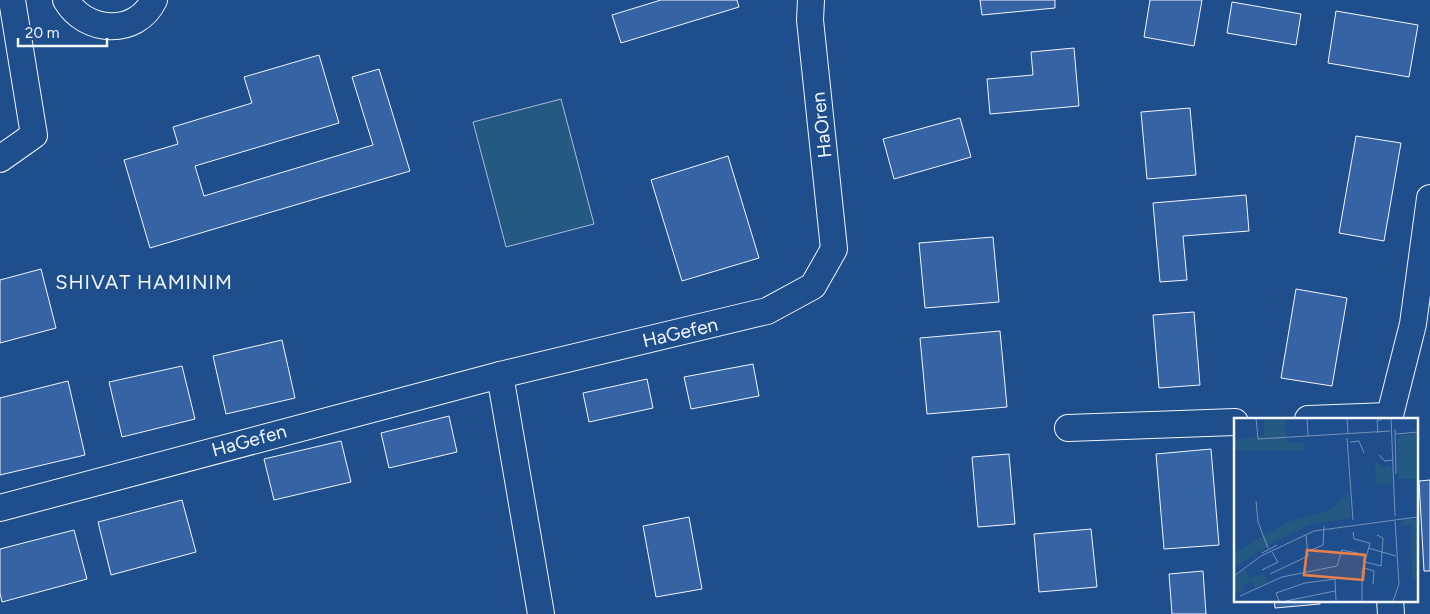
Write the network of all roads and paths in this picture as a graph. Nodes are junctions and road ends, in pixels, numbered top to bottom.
1 (12, 0) edge
2 (66, 0) edge
3 (154, 0) edge
4 (811, 0) edge
5 (0, 159) edge
6 (1430, 198) edge
7 (834, 249) joint
8 (1422, 325) edge
9 (500, 375) junction
10 (1389, 417) edge
11 (1348, 418) edge
12 (1234, 422) edge
13 (1068, 428) dead end
14 (0, 508) edge
15 (541, 614) edge

1 - 5 street
2 - 3 street
4 - 7 street, HaOren
6 - 8 street
7 - 9 street, HaGefen
8 - 10 street
9 - 14 street, HaGefen
9 - 15 street
10 - 11 street
12 - 13 street

